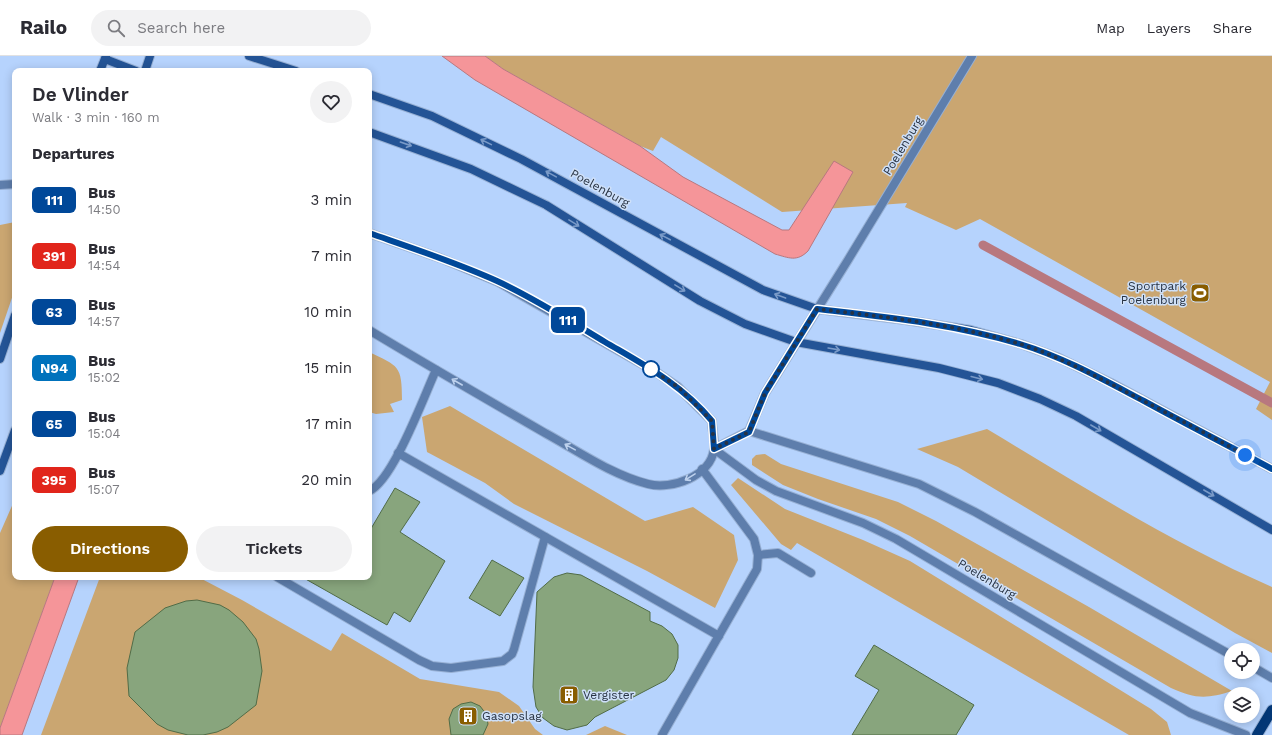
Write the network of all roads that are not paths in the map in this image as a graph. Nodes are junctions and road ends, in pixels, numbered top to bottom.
1 (150, 56) edge
2 (249, 56) edge
3 (972, 56) edge
4 (103, 57) edge
5 (101, 68) edge
6 (129, 68) edge
7 (146, 68) edge
8 (287, 68) edge
9 (372, 95) edge
10 (372, 133) edge
11 (12, 184) edge
12 (0, 185) edge
13 (372, 234) edge
14 (817, 309) junction
15 (12, 324) edge
16 (372, 332) edge
17 (796, 342) junction
18 (0, 359) edge
19 (436, 370) junction
20 (749, 432) junction
21 (12, 438) edge
22 (714, 449) junction
23 (398, 454) junction
24 (702, 469) junction
25 (1272, 469) edge
26 (0, 471) edge
27 (372, 490) edge
28 (1272, 530) edge
29 (545, 537) junction
30 (758, 555) junction
31 (811, 573) dead end
32 (282, 580) edge
33 (718, 636) junction
34 (1224, 651) edge
35 (1260, 671) edge
36 (1272, 678) edge
37 (1272, 710) edge
38 (662, 735) edge
39 (1246, 735) edge
40 (1257, 735) edge

1 - 7 street
2 - 8 street
3 - 14 street, Poelenburg
4 - 5 street
4 - 6 street
14 -> 9 street, Poelenburg
10 -> 17 street
11 - 12 street
13 - 22 street
14 - 17 street, Poelenburg
14 - 25 street, Poelenburg
15 - 18 street
16 - 19 street
17 - 20 street, Poelenburg
17 -> 28 street
19 - 23 street
24 -> 19 street
20 - 22 street
20 - 34 street
21 - 26 street
22 - 24 street
22 - 39 street, Poelenburg
23 - 27 street
23 - 29 street
24 - 30 street
29 - 32 street
29 - 33 street
30 - 31 street
30 - 33 street
33 - 38 street
35 - 36 street
37 - 40 main road

